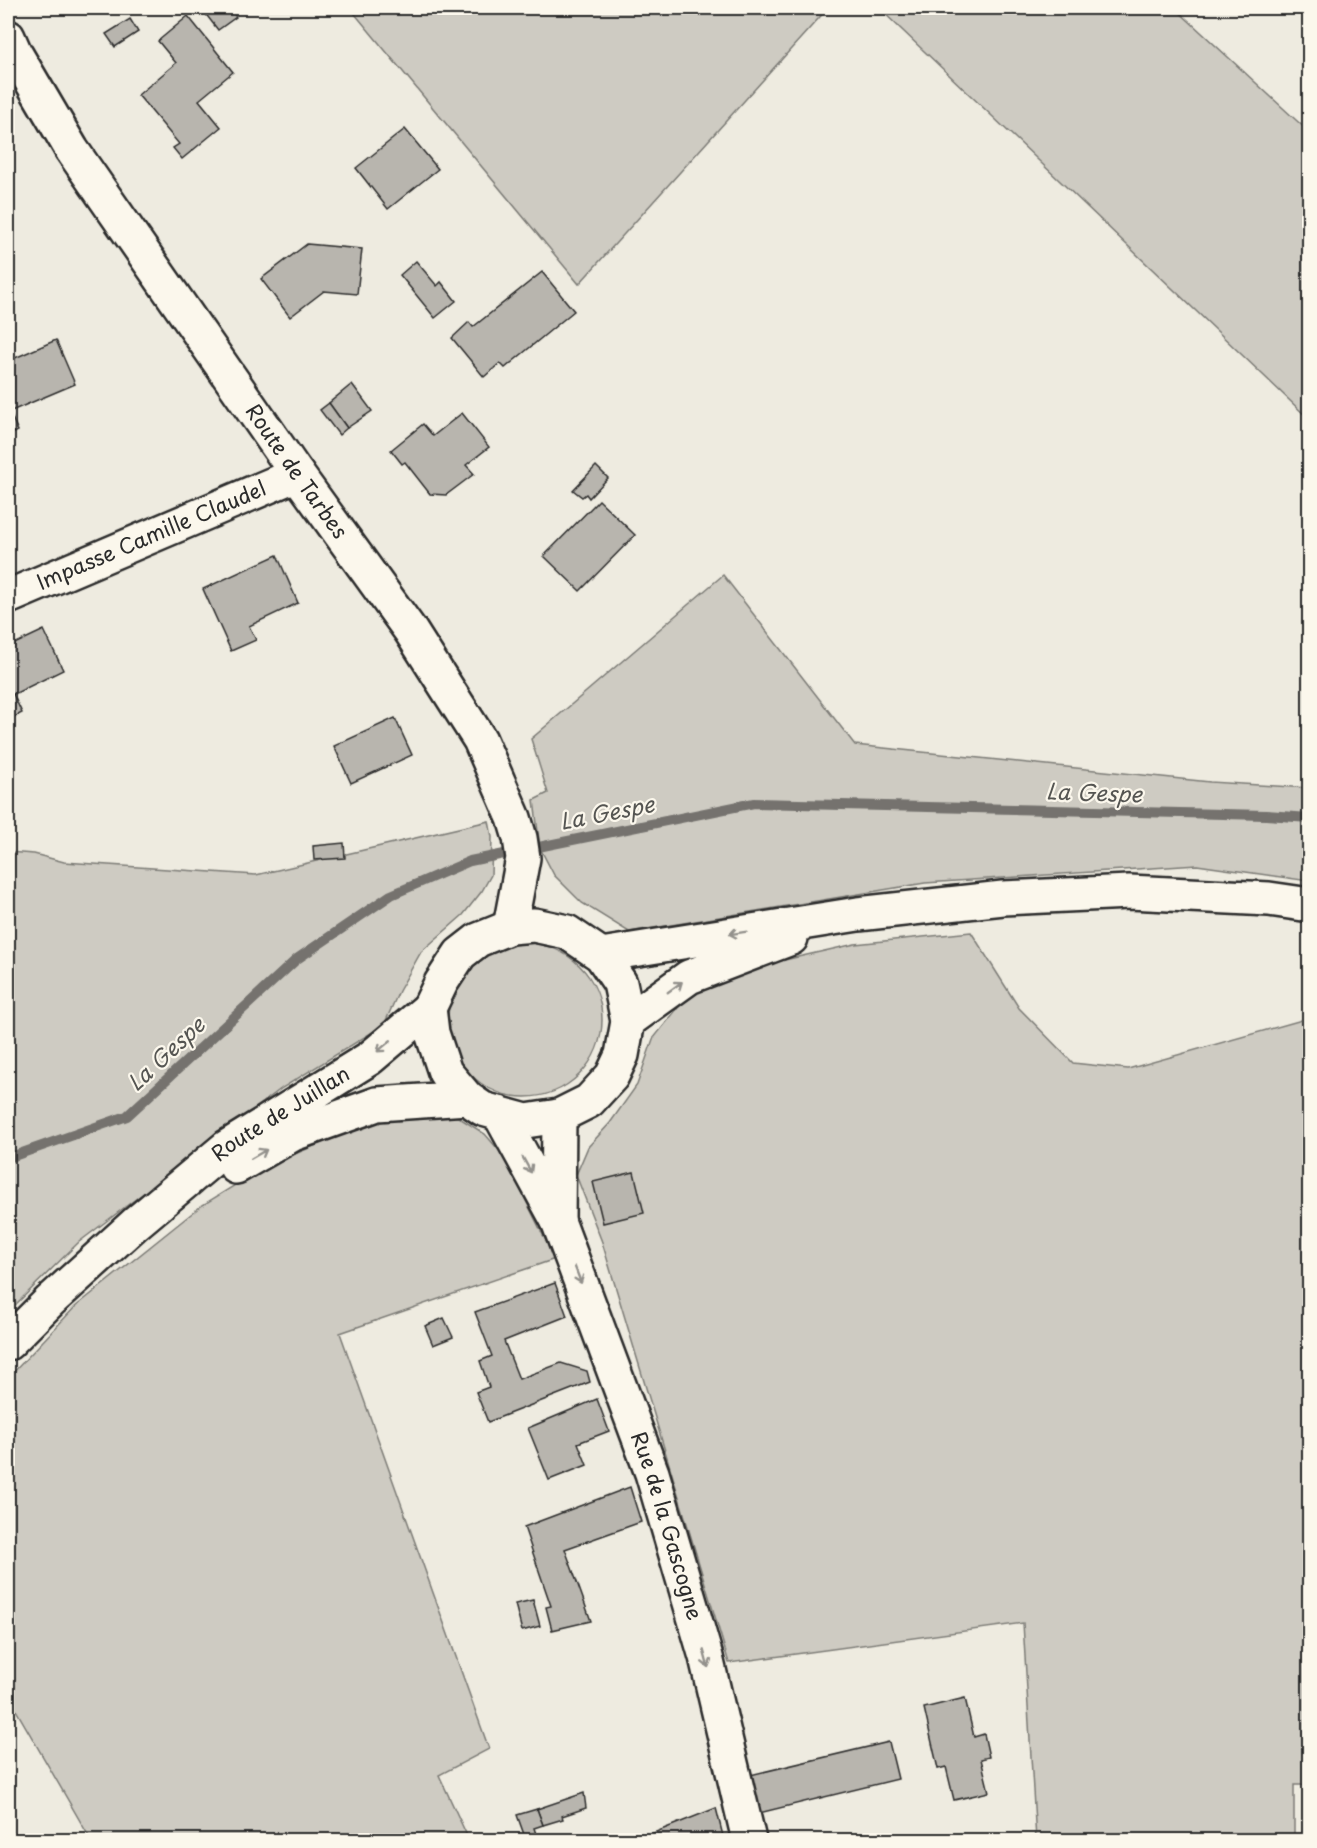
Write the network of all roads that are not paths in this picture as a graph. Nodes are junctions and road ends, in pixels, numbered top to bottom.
1 (10, 49) edge
2 (297, 474) junction
3 (8, 597) edge
4 (1310, 905) edge
5 (858, 914) junction
6 (510, 927) junction
7 (601, 955) junction
8 (429, 1008) junction
9 (628, 1022) junction
10 (467, 1098) junction
11 (499, 1113) junction
12 (559, 1116) junction
13 (558, 1221) junction
14 (135, 1224) junction
15 (8, 1343) edge
16 (749, 1840) edge

1 - 2 main road, Route de Tarbes
2 - 3 main road, Impasse Camille Claudel
2 - 6 main road, Route de Tarbes
4 - 5 main road
5 -> 7 main road
9 -> 5 main road
6 - 7 main road
6 - 8 main road
7 - 9 main road
8 - 10 main road
8 -> 14 main road, Route de Juillan
9 - 12 main road
10 - 11 main road
14 -> 10 main road, Route de Juillan
11 - 12 main road
11 -> 13 main road, Rue de la Gascogne
12 - 13 main road, Rue de la Gascogne
13 -> 16 main road, Rue de la Gascogne
14 - 15 main road, Route de Juillan

